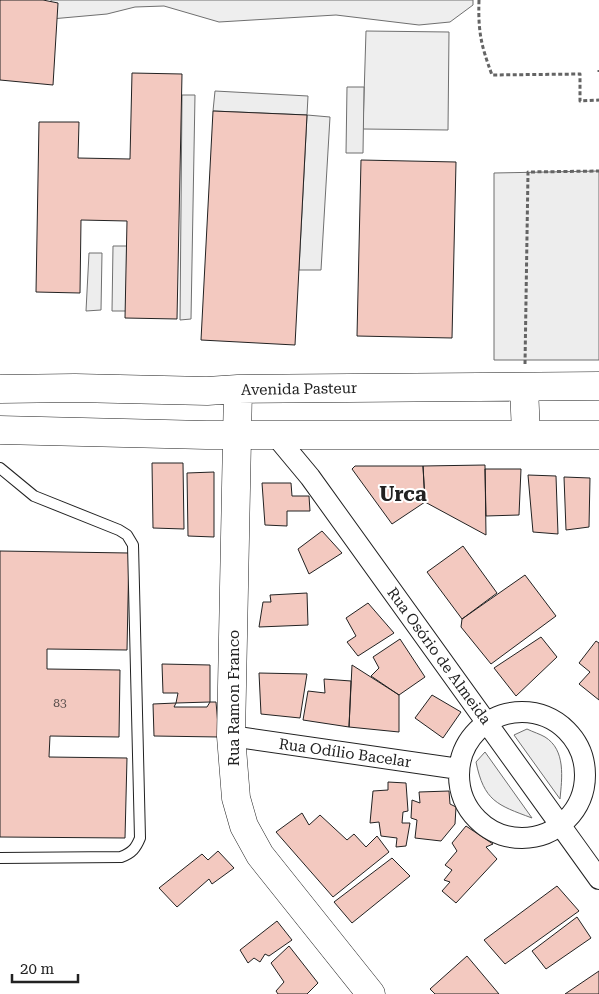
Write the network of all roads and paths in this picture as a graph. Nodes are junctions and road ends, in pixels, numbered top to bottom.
1 (479, 0) edge
2 (599, 100) edge
3 (599, 171) edge
4 (599, 386) edge
5 (524, 387) junction
6 (0, 389) edge
7 (238, 389) junction
8 (0, 399) edge
9 (0, 421) edge
10 (0, 430) edge
11 (237, 434) junction
12 (526, 434) junction
13 (599, 434) edge
14 (275, 435) junction
15 (0, 468) edge
16 (487, 723) junction
17 (231, 736) junction
18 (459, 769) junction
19 (592, 785) edge
20 (559, 826) junction
21 (0, 858) edge
22 (599, 879) edge
23 (371, 994) edge

1 - 2 path
3 - 5 path
4 - 5 street, Avenida Pasteur
5 - 7 street, Avenida Pasteur
5 - 12 street
6 - 7 street, Avenida Pasteur
7 - 11 street, Rua Ramon Franco
8 - 9 street
10 - 11 street
11 - 14 street
11 - 17 street, Rua Ramon Franco
12 - 13 street
12 - 14 street
14 - 16 street, Rua Osório de Almeida
15 - 21 lane
16 - 18 street
16 - 19 street
16 - 20 street, Rua Osório de Almeida
17 - 18 street, Rua Odílio Bacelar
17 - 23 street, Rua Ramon Franco
18 - 20 street
19 - 20 street
20 - 22 street, Rua Osório de Almeida

